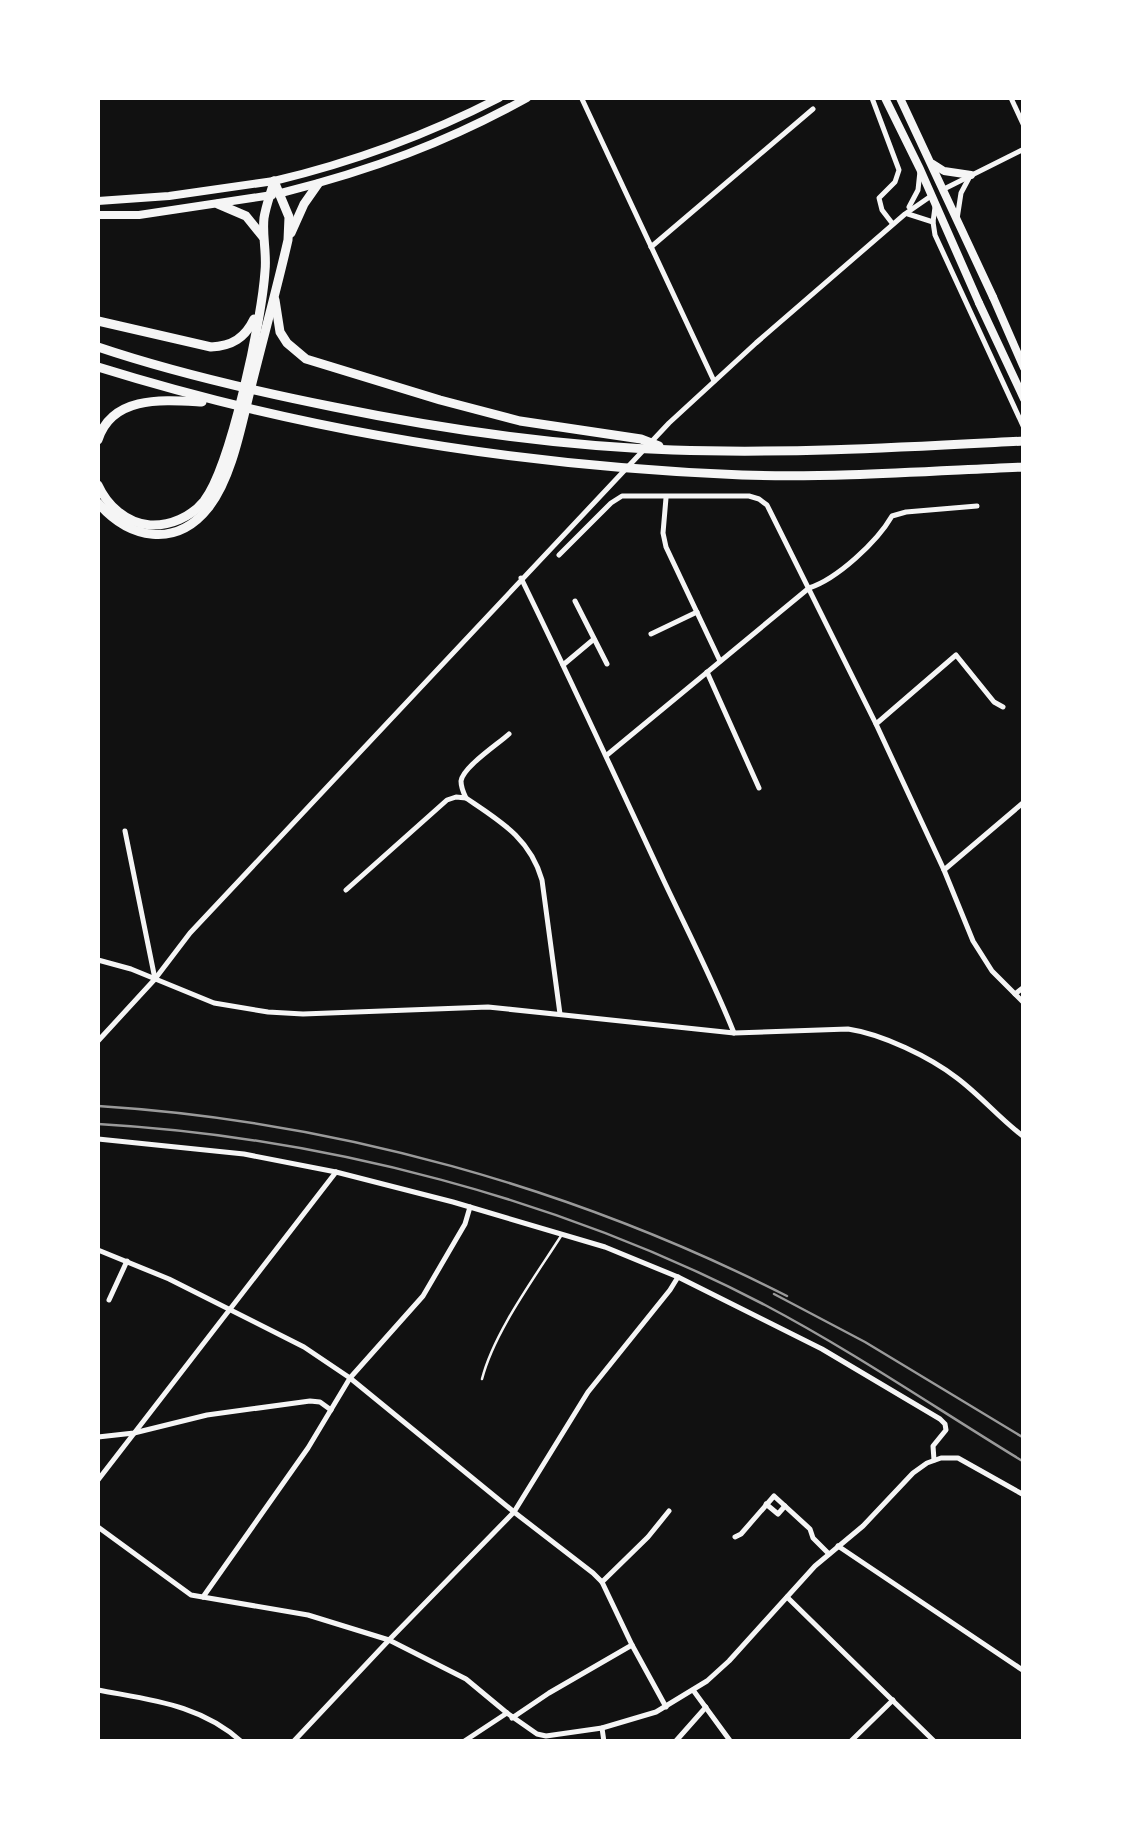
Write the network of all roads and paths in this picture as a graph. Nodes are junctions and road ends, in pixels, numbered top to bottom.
1 (499, 98) edge
2 (527, 98) edge
3 (872, 98) edge
4 (885, 98) edge
5 (900, 98) edge
6 (1011, 98) edge
7 (582, 99) edge
8 (812, 109) dead end
9 (1024, 126) edge
10 (1024, 149) edge
11 (932, 164) junction
12 (920, 169) junction
13 (971, 175) junction
14 (270, 181) junction
15 (318, 184) junction
16 (944, 189) junction
17 (276, 195) junction
18 (931, 196) junction
19 (98, 201) edge
20 (218, 204) junction
21 (935, 207) junction
22 (905, 214) junction
23 (98, 216) edge
24 (957, 220) junction
25 (933, 222) junction
26 (893, 224) junction
27 (946, 230) junction
28 (264, 238) junction
29 (288, 240) junction
30 (651, 247) junction
31 (274, 298) junction
32 (260, 308) junction
33 (98, 321) edge
34 (98, 347) edge
35 (253, 362) junction
36 (98, 367) edge
37 (1024, 368) edge
38 (714, 382) junction
39 (1024, 399) edge
40 (221, 403) junction
41 (1023, 426) edge
42 (98, 440) edge
43 (233, 441) junction
44 (1024, 441) edge
45 (672, 450) junction
46 (1024, 467) edge
47 (98, 485) edge
48 (666, 498) junction
49 (98, 502) edge
50 (977, 506) dead end
51 (558, 555) dead end
52 (521, 578) junction
53 (809, 588) junction
54 (575, 601) dead end
55 (697, 612) junction
56 (652, 634) dead end
57 (594, 640) junction
58 (720, 661) junction
59 (563, 664) junction
60 (607, 664) dead end
61 (707, 672) junction
62 (1003, 707) dead end
63 (876, 724) junction
64 (509, 734) dead end
65 (607, 755) junction
66 (759, 788) dead end
67 (466, 798) junction
68 (1024, 802) edge
69 (125, 831) dead end
70 (944, 870) junction
71 (346, 890) dead end
72 (98, 960) edge
73 (155, 979) junction
74 (1024, 987) edge
75 (1015, 994) junction
76 (1024, 1003) edge
77 (560, 1014) junction
78 (734, 1033) junction
79 (98, 1041) edge
80 (1024, 1124) edge
81 (1016, 1132) junction
82 (1024, 1137) edge
83 (98, 1139) edge
84 (336, 1172) junction
85 (470, 1208) junction
86 (562, 1234) junction
87 (98, 1250) edge
88 (127, 1261) junction
89 (678, 1277) junction
90 (109, 1300) dead end
91 (230, 1309) junction
92 (350, 1378) junction
93 (482, 1379) dead end
94 (331, 1410) junction
95 (134, 1433) junction
96 (98, 1437) edge
97 (934, 1460) junction
98 (98, 1480) edge
99 (1024, 1495) edge
100 (766, 1504) junction
101 (785, 1506) junction
102 (514, 1512) junction
103 (669, 1512) dead end
104 (98, 1528) edge
105 (734, 1537) dead end
106 (838, 1546) junction
107 (828, 1554) junction
108 (602, 1582) junction
109 (202, 1597) junction
110 (787, 1597) junction
111 (389, 1640) junction
112 (632, 1645) junction
113 (1024, 1671) edge
114 (98, 1690) edge
115 (693, 1690) junction
116 (893, 1700) junction
117 (666, 1706) junction
118 (706, 1708) junction
119 (510, 1716) junction
120 (602, 1728) junction
121 (242, 1742) edge
122 (293, 1742) edge
123 (464, 1742) edge
124 (604, 1742) edge
125 (675, 1742) edge
126 (731, 1742) edge
127 (850, 1742) edge
128 (934, 1742) edge

1 - 14 main road
2 - 15 main road
3 - 26 street
4 - 12 main road
5 - 11 main road
6 - 9 street
7 - 30 street
8 - 30 street
10 - 13 street
11 - 13 main road
11 - 16 main road
12 - 18 main road
12 - 22 street
13 - 16 street
13 - 24 street
14 - 17 highway
14 - 19 main road
15 - 17 main road
15 - 29 highway
16 - 18 main road
16 - 24 main road
17 - 20 main road
17 - 28 highway
17 - 29 highway
18 - 21 main road
18 - 22 street
20 - 23 main road
20 - 28 highway
21 - 25 street
21 - 27 main road
22 - 25 street
22 - 26 street
24 - 37 main road
25 - 27 main road
25 - 41 street
26 - 38 street
27 - 39 main road
28 - 32 highway
29 - 31 highway
30 - 38 street
31 - 35 highway
31 - 45 highway
32 - 33 highway
32 - 35 highway
34 - 45 highway
35 - 43 highway
36 - 40 highway
38 - 52 street
40 - 42 highway
40 - 46 highway
43 - 47 highway
43 - 49 highway
44 - 45 highway
48 - 51 street
48 - 53 street
48 - 55 street
50 - 53 street
52 - 59 street
52 - 73 street
53 - 58 street
53 - 63 street
54 - 57 street
55 - 56 street
55 - 58 street
57 - 59 street
57 - 60 street
58 - 61 street
59 - 65 street
61 - 65 street
61 - 66 street
62 - 63 street
63 - 70 street
64 - 67 street
65 - 78 street
67 - 71 street
67 - 77 street
68 - 70 street
69 - 73 street
70 - 75 street
72 - 73 street
73 - 77 street
73 - 79 street
74 - 75 street
75 - 76 street
77 - 78 street
78 - 81 street
80 - 81 street
81 - 82 street
83 - 84 street
84 - 85 street
84 - 91 street
85 - 86 street
85 - 92 street
86 - 89 street
86 - 93 lane
87 - 88 street
88 - 90 street
88 - 91 street
89 - 97 street
89 - 102 street
91 - 92 street
91 - 95 street
92 - 94 street
92 - 102 street
94 - 95 street
94 - 109 street
95 - 96 street
95 - 98 street
97 - 99 street
97 - 106 street
100 - 101 street
100 - 101 street
100 - 105 street
101 - 107 street
102 - 108 street
102 - 111 street
103 - 108 street
104 - 109 street
106 - 107 street
106 - 113 street
107 - 110 street
108 - 112 street
109 - 111 street
110 - 115 street
110 - 116 street
111 - 119 street
111 - 122 street
112 - 117 street
112 - 119 street
114 - 121 street
115 - 117 street
115 - 118 street
116 - 127 street
116 - 128 street
117 - 120 street
118 - 125 street
118 - 126 street
119 - 120 street
119 - 123 street
120 - 124 street

